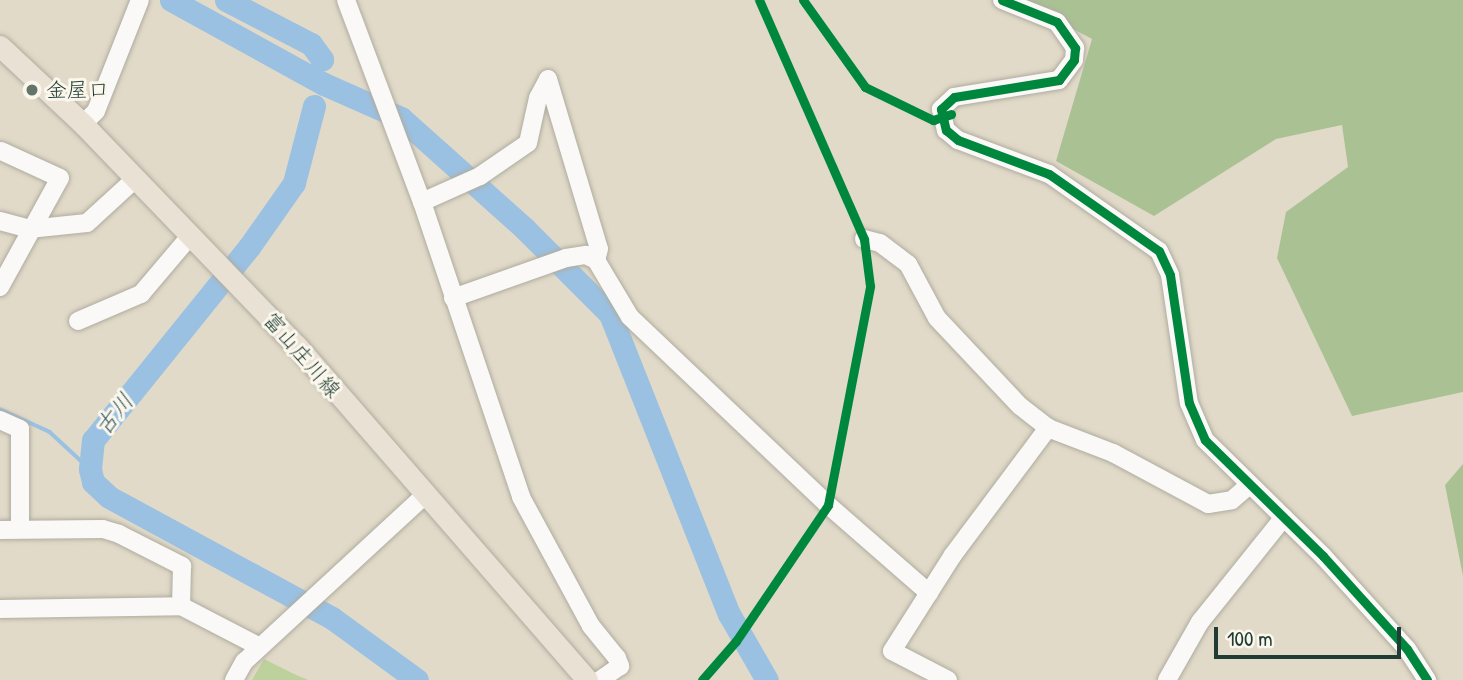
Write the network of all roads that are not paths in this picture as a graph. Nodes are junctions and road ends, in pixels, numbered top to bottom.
1 (140, 0) edge
2 (346, 0) edge
3 (1002, 0) edge
4 (0, 46) edge
5 (83, 124) junction
6 (1, 151) edge
7 (135, 179) junction
8 (422, 202) junction
9 (0, 221) edge
10 (29, 229) junction
11 (191, 235) junction
12 (864, 239) dead end
13 (596, 260) junction
14 (0, 287) edge
15 (453, 298) junction
16 (78, 321) dead end
17 (0, 420) edge
18 (1048, 428) junction
19 (1249, 485) junction
20 (424, 496) junction
21 (1284, 517) junction
22 (20, 529) junction
23 (0, 530) edge
24 (929, 593) junction
25 (181, 606) junction
26 (0, 609) edge
27 (260, 647) junction
28 (234, 680) edge
29 (587, 680) edge
30 (600, 680) edge
31 (948, 680) edge
32 (1167, 680) edge
33 (1427, 680) edge

1 - 5 street
2 - 8 street
3 - 19 street
4 - 5 main road, 富山庄川線
5 - 7 main road, 富山庄川線
6 - 10 street
7 - 10 street
7 - 11 main road, 富山庄川線
8 - 13 street
8 - 15 street
9 - 10 street
10 - 14 street
11 - 16 street
11 - 20 main road, 富山庄川線
12 - 18 street
13 - 15 street
13 - 24 street
15 - 30 street
17 - 22 street
18 - 19 street
18 - 24 street
19 - 21 street
20 - 27 street
20 - 29 main road, 富山庄川線
21 - 32 street
21 - 33 street
22 - 23 street
22 - 25 street
24 - 31 street
25 - 26 street
25 - 27 street
27 - 28 street

